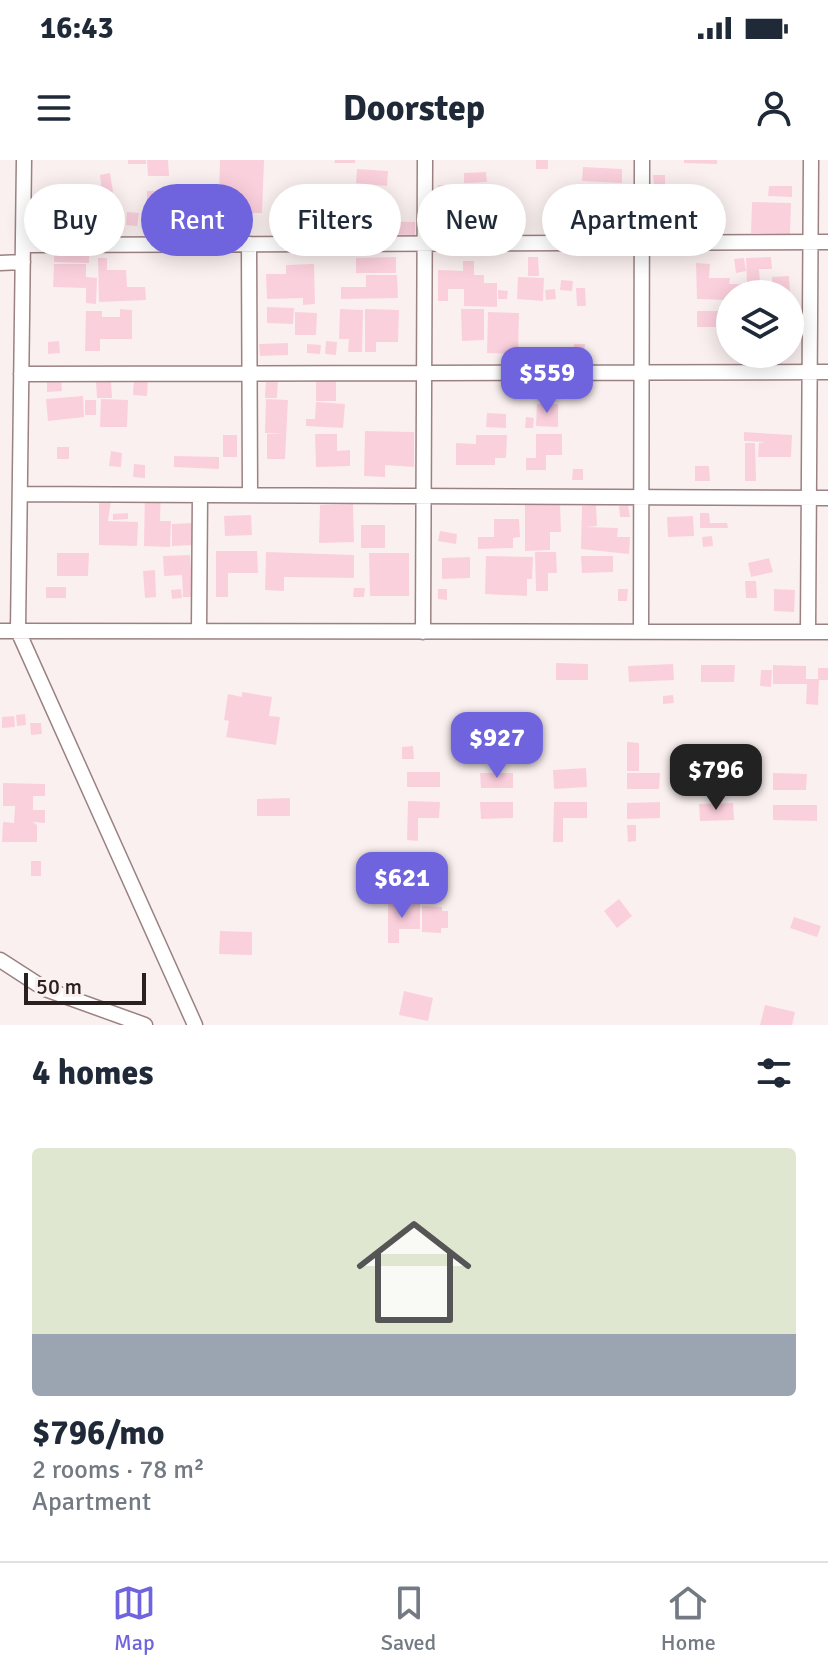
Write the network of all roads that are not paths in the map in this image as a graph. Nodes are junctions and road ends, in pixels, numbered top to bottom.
1 (24, 160) edge
2 (425, 160) edge
3 (642, 160) edge
4 (811, 160) edge
5 (425, 184) edge
6 (642, 184) edge
7 (726, 242) edge
8 (810, 242) junction
9 (828, 242) edge
10 (141, 244) edge
11 (253, 244) edge
12 (417, 244) edge
13 (23, 245) junction
14 (249, 256) edge
15 (425, 256) edge
16 (642, 256) edge
17 (23, 262) junction
18 (0, 263) edge
19 (642, 372) junction
20 (810, 372) junction
21 (828, 372) edge
22 (425, 373) junction
23 (21, 374) junction
24 (249, 374) junction
25 (20, 494) junction
26 (200, 495) junction
27 (250, 495) junction
28 (424, 496) junction
29 (641, 497) junction
30 (809, 498) junction
31 (828, 498) edge
32 (0, 631) edge
33 (18, 631) junction
34 (199, 631) junction
35 (423, 632) junction
36 (641, 632) junction
37 (808, 632) junction
38 (828, 632) edge
39 (0, 960) edge
40 (145, 1025) edge
41 (195, 1025) edge

1 - 13 street
2 - 5 street
3 - 6 street
4 - 8 street
7 - 8 street
8 - 9 street
8 - 20 street
10 - 13 street
11 - 12 street
13 - 17 street
14 - 24 street
15 - 22 street
16 - 19 street
17 - 18 street
17 - 23 street
19 - 20 street
19 - 22 street
19 - 29 street
20 - 21 street
20 - 30 street
22 - 24 street
22 - 28 street
23 - 24 street
23 - 25 street
24 - 27 street
25 - 26 street
25 - 33 street
26 - 27 street
26 - 34 street
27 - 28 street
28 - 29 street
28 - 35 street
29 - 30 street
29 - 36 street
30 - 31 street
30 - 37 street
32 - 33 street
33 - 34 street
33 - 41 street
34 - 35 street
35 - 36 street
36 - 37 street
37 - 38 street
39 - 40 street

